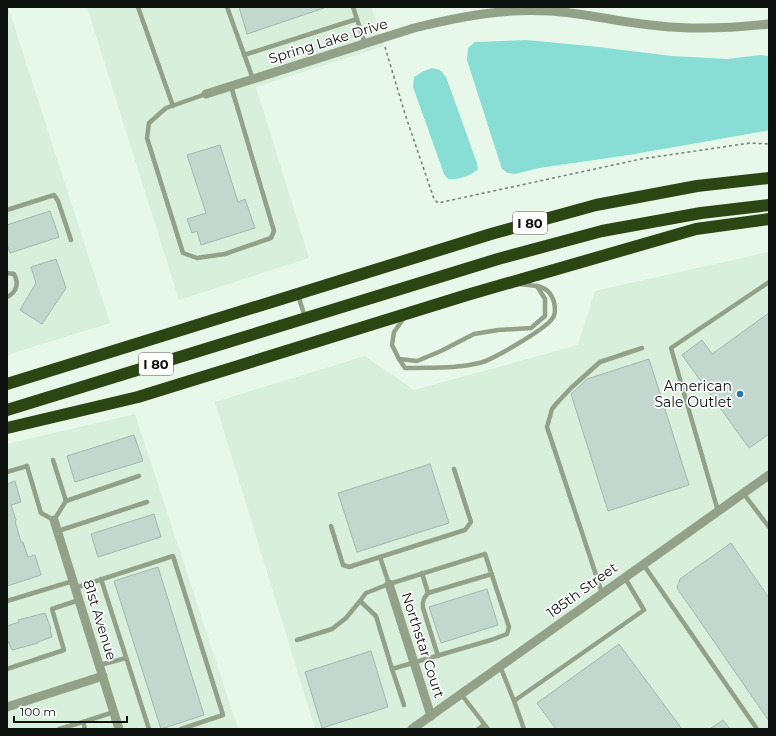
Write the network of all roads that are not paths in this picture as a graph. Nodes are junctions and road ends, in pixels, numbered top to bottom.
1 (138, 7) edge
2 (227, 7) edge
3 (353, 7) edge
4 (356, 19) junction
5 (769, 24) edge
6 (365, 44) junction
7 (244, 55) junction
8 (253, 79) junction
9 (231, 86) junction
10 (206, 94) joint
11 (172, 106) junction
12 (769, 178) edge
13 (769, 205) edge
14 (7, 210) edge
15 (769, 219) edge
16 (71, 240) dead end
17 (7, 273) edge
18 (509, 282) junction
19 (769, 282) edge
20 (538, 286) junction
21 (298, 294) junction
22 (7, 297) edge
23 (408, 313) junction
24 (306, 319) junction
25 (642, 348) dead end
26 (399, 359) junction
27 (7, 384) edge
28 (7, 410) edge
29 (7, 428) edge
30 (53, 460) dead end
31 (454, 469) dead end
32 (7, 472) edge
33 (769, 475) edge
34 (139, 476) dead end
35 (743, 493) junction
36 (66, 501) junction
37 (146, 502) dead end
38 (718, 510) junction
39 (54, 520) junction
40 (331, 526) dead end
41 (769, 527) edge
42 (58, 531) junction
43 (380, 557) junction
44 (643, 564) junction
45 (422, 573) junction
46 (492, 574) junction
47 (624, 577) junction
48 (101, 580) junction
49 (74, 584) junction
50 (389, 584) junction
51 (428, 593) junction
52 (602, 593) junction
53 (79, 600) junction
54 (7, 601) edge
55 (360, 601) junction
56 (297, 640) dead end
57 (438, 656) junction
58 (126, 658) junction
59 (414, 663) junction
60 (100, 665) junction
61 (500, 666) junction
62 (7, 669) edge
63 (392, 669) junction
64 (103, 676) junction
65 (461, 694) junction
66 (514, 701) junction
67 (404, 705) dead end
68 (7, 707) edge
69 (114, 712) junction
70 (431, 716) junction
71 (83, 722) junction
72 (486, 727) edge
73 (59, 729) edge
74 (85, 729) edge
75 (119, 729) edge
76 (149, 729) edge
77 (181, 729) edge
78 (412, 729) edge
79 (478, 729) edge
80 (524, 729) edge
81 (757, 729) edge

1 - 11 lane
2 - 7 lane
3 - 4 lane
4 - 6 lane
4 - 7 lane
5 - 6 street, Spring Lake Drive
6 - 8 street, Spring Lake Drive
7 - 8 lane
8 - 9 street, Spring Lake Drive
9 - 10 street, Spring Lake Drive
9 - 11 lane
10 - 11 lane
12 - 21 highway, I 80
13 - 24 highway, I 80
14 - 16 lane
15 - 18 highway
17 - 22 lane
18 - 20 lane
18 - 23 highway
19 - 38 lane
20 - 26 lane
20 - 26 lane
21 - 24 lane
21 - 27 highway, I 80
23 - 26 lane
23 - 29 highway
24 - 28 highway, I 80
25 - 52 lane
30 - 36 lane
31 - 43 lane
32 - 39 lane
33 - 35 street, 185th Street
34 - 36 lane
35 - 38 street, 185th Street
35 - 41 lane
36 - 39 lane
37 - 42 lane
38 - 44 street, 185th Street
39 - 42 street, 81st Avenue
40 - 43 lane
42 - 49 street, 81st Avenue
43 - 50 lane
44 - 47 street, 185th Street
44 - 81 lane
45 - 46 lane
45 - 50 lane
45 - 51 lane
46 - 51 lane
46 - 57 lane
47 - 52 street, 185th Street
47 - 66 lane
48 - 49 lane
48 - 58 lane
48 - 77 lane
49 - 53 street, 81st Avenue
49 - 54 lane
50 - 55 lane
50 - 59 street, Northstar Court
51 - 57 lane
52 - 61 street, 185th Street
53 - 60 street, 81st Avenue
53 - 62 lane
55 - 56 lane
55 - 63 lane
57 - 59 lane
58 - 60 lane
58 - 76 lane
59 - 63 lane
59 - 70 street, Northstar Court
60 - 64 street, 81st Avenue
61 - 65 street, 185th Street
61 - 66 lane
63 - 67 lane
64 - 68 street
64 - 69 street, 81st Avenue
65 - 70 street, 185th Street
65 - 72 lane
66 - 80 lane
69 - 71 lane
69 - 75 street, 81st Avenue
70 - 78 street, 185th Street
71 - 73 lane
71 - 74 lane
72 - 79 lane

